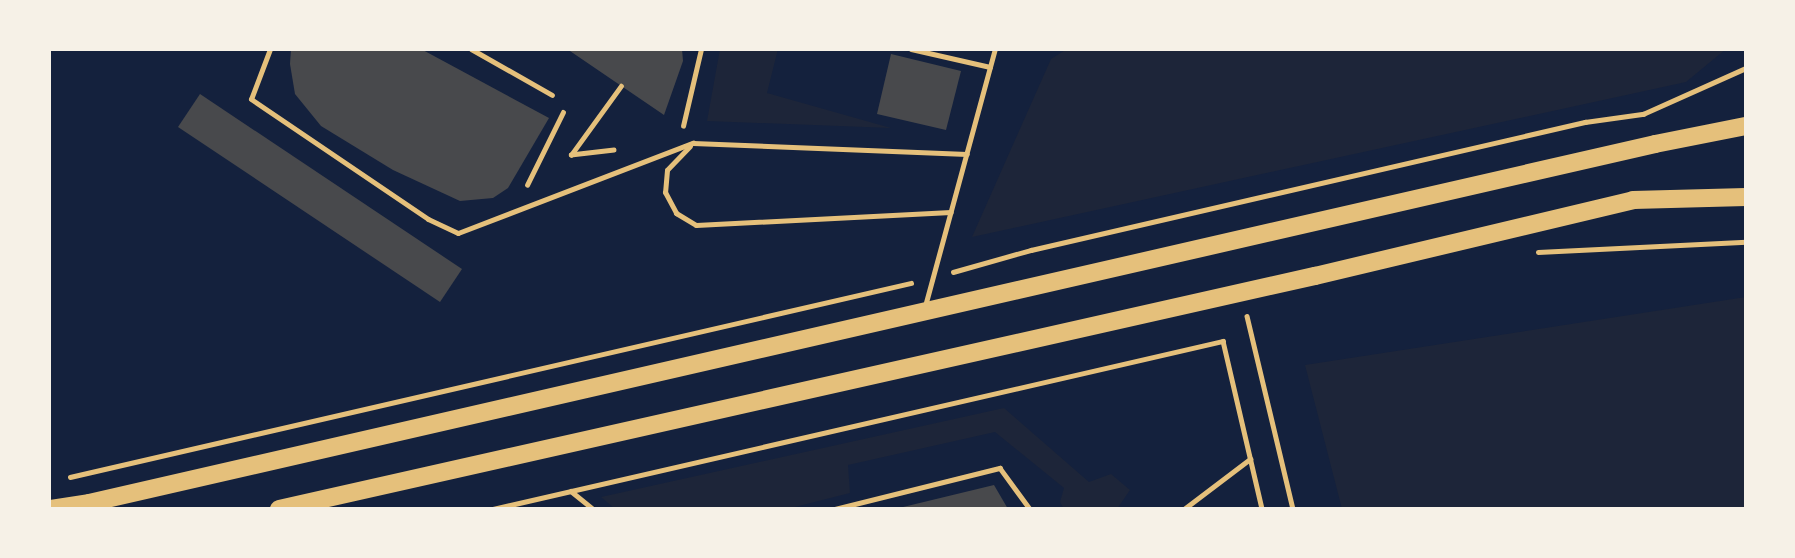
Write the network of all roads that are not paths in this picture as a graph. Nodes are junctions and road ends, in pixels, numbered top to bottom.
1 (270, 49) edge
2 (471, 49) edge
3 (911, 49) edge
4 (995, 49) edge
5 (990, 67) junction
6 (552, 95) road end
7 (1746, 115) edge
8 (1746, 126) edge
9 (693, 143) junction
10 (1655, 144) junction
11 (967, 153) junction
12 (1746, 197) edge
13 (951, 212) junction
14 (924, 311) junction
15 (51, 509) edge
16 (279, 509) edge

1 - 9 lane
2 - 6 lane
3 - 5 lane
4 - 5 lane
5 - 11 lane
7 - 10 main road
8 - 10 main road
9 - 11 lane
9 - 13 lane
10 - 14 main road
11 - 13 lane
12 - 16 main road
13 - 14 lane
14 - 15 main road

